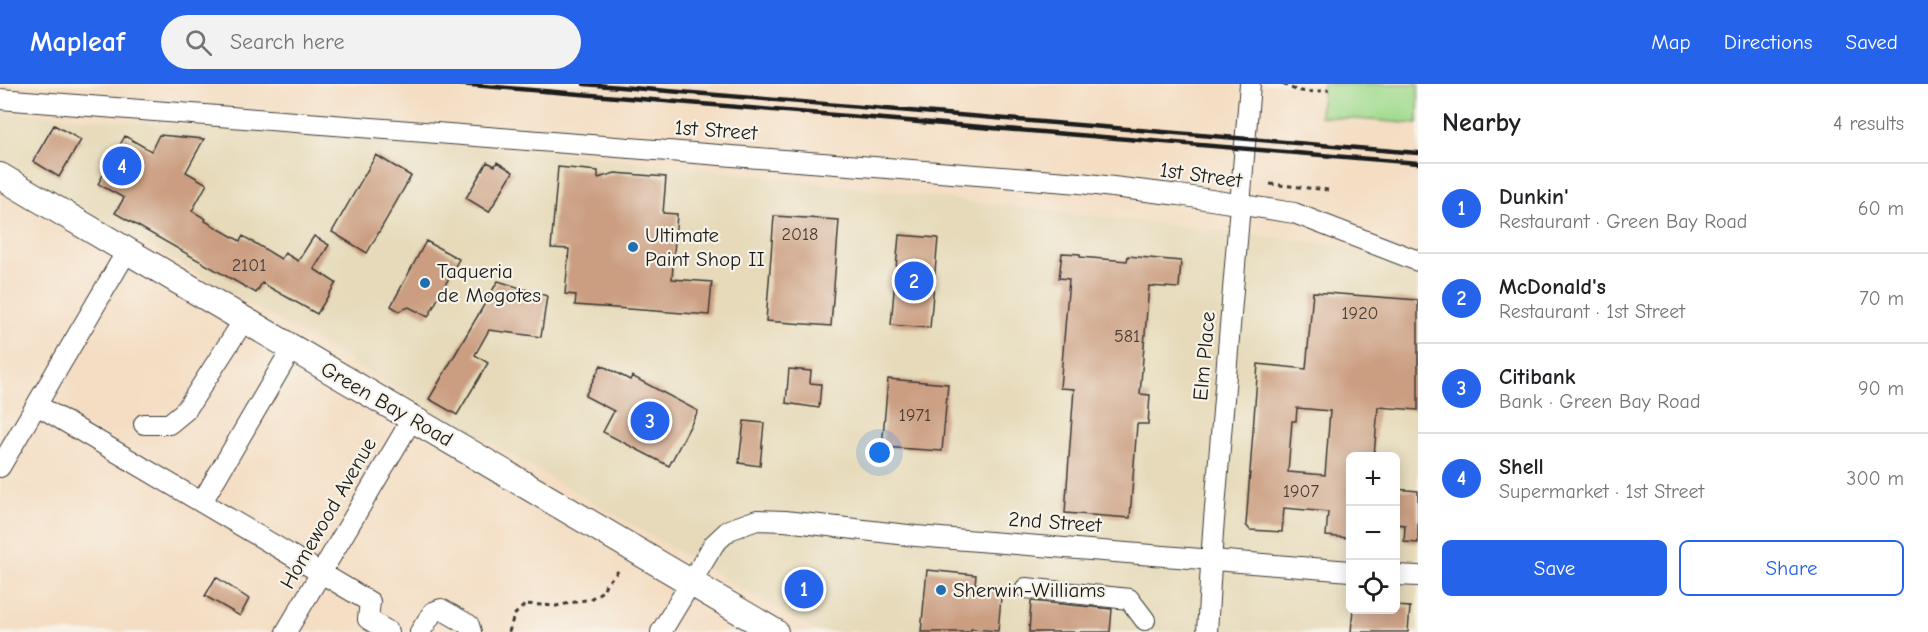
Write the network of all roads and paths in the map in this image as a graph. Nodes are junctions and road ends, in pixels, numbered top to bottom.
1 (1250, 84) edge
2 (1283, 84) edge
3 (1329, 90) dead end
4 (0, 99) edge
5 (0, 176) edge
6 (1270, 184) dead end
7 (1328, 190) dead end
8 (1240, 204) junction
9 (127, 251) junction
10 (1418, 261) edge
11 (244, 320) junction
12 (292, 348) junction
13 (37, 405) junction
14 (412, 418) junction
15 (144, 424) dead end
16 (0, 467) edge
17 (202, 502) junction
18 (1211, 560) junction
19 (620, 569) dead end
20 (1346, 571) edge
21 (321, 572) junction
22 (1400, 575) edge
23 (1418, 576) edge
24 (690, 582) junction
25 (1026, 588) dead end
26 (1145, 620) dead end
27 (286, 632) edge
28 (389, 632) edge
29 (420, 632) edge
30 (471, 632) edge
31 (509, 632) edge
32 (661, 632) edge
33 (774, 632) edge
34 (1207, 632) edge

1 - 8 street, Elm Place
2 - 3 path
4 - 8 street, 1st Street
5 - 9 main road, Green Bay Road
6 - 7 path
8 - 10 street, 1st Street
8 - 18 street, Elm Place
9 - 11 main road, Green Bay Road
9 - 13 street
11 - 12 main road, Green Bay Road
11 - 15 street
12 - 14 main road, Green Bay Road
12 - 17 street
13 - 16 street
13 - 17 street
14 - 21 street, Homewood Avenue
14 - 24 main road, Green Bay Road
17 - 21 street
18 - 20 street, 2nd Street
18 - 24 street, 2nd Street
18 - 34 street, Elm Place
19 - 31 path
21 - 27 street, Homewood Avenue
21 - 28 street
22 - 23 street
24 - 32 street
24 - 33 main road, Green Bay Road
25 - 26 street
29 - 30 street

